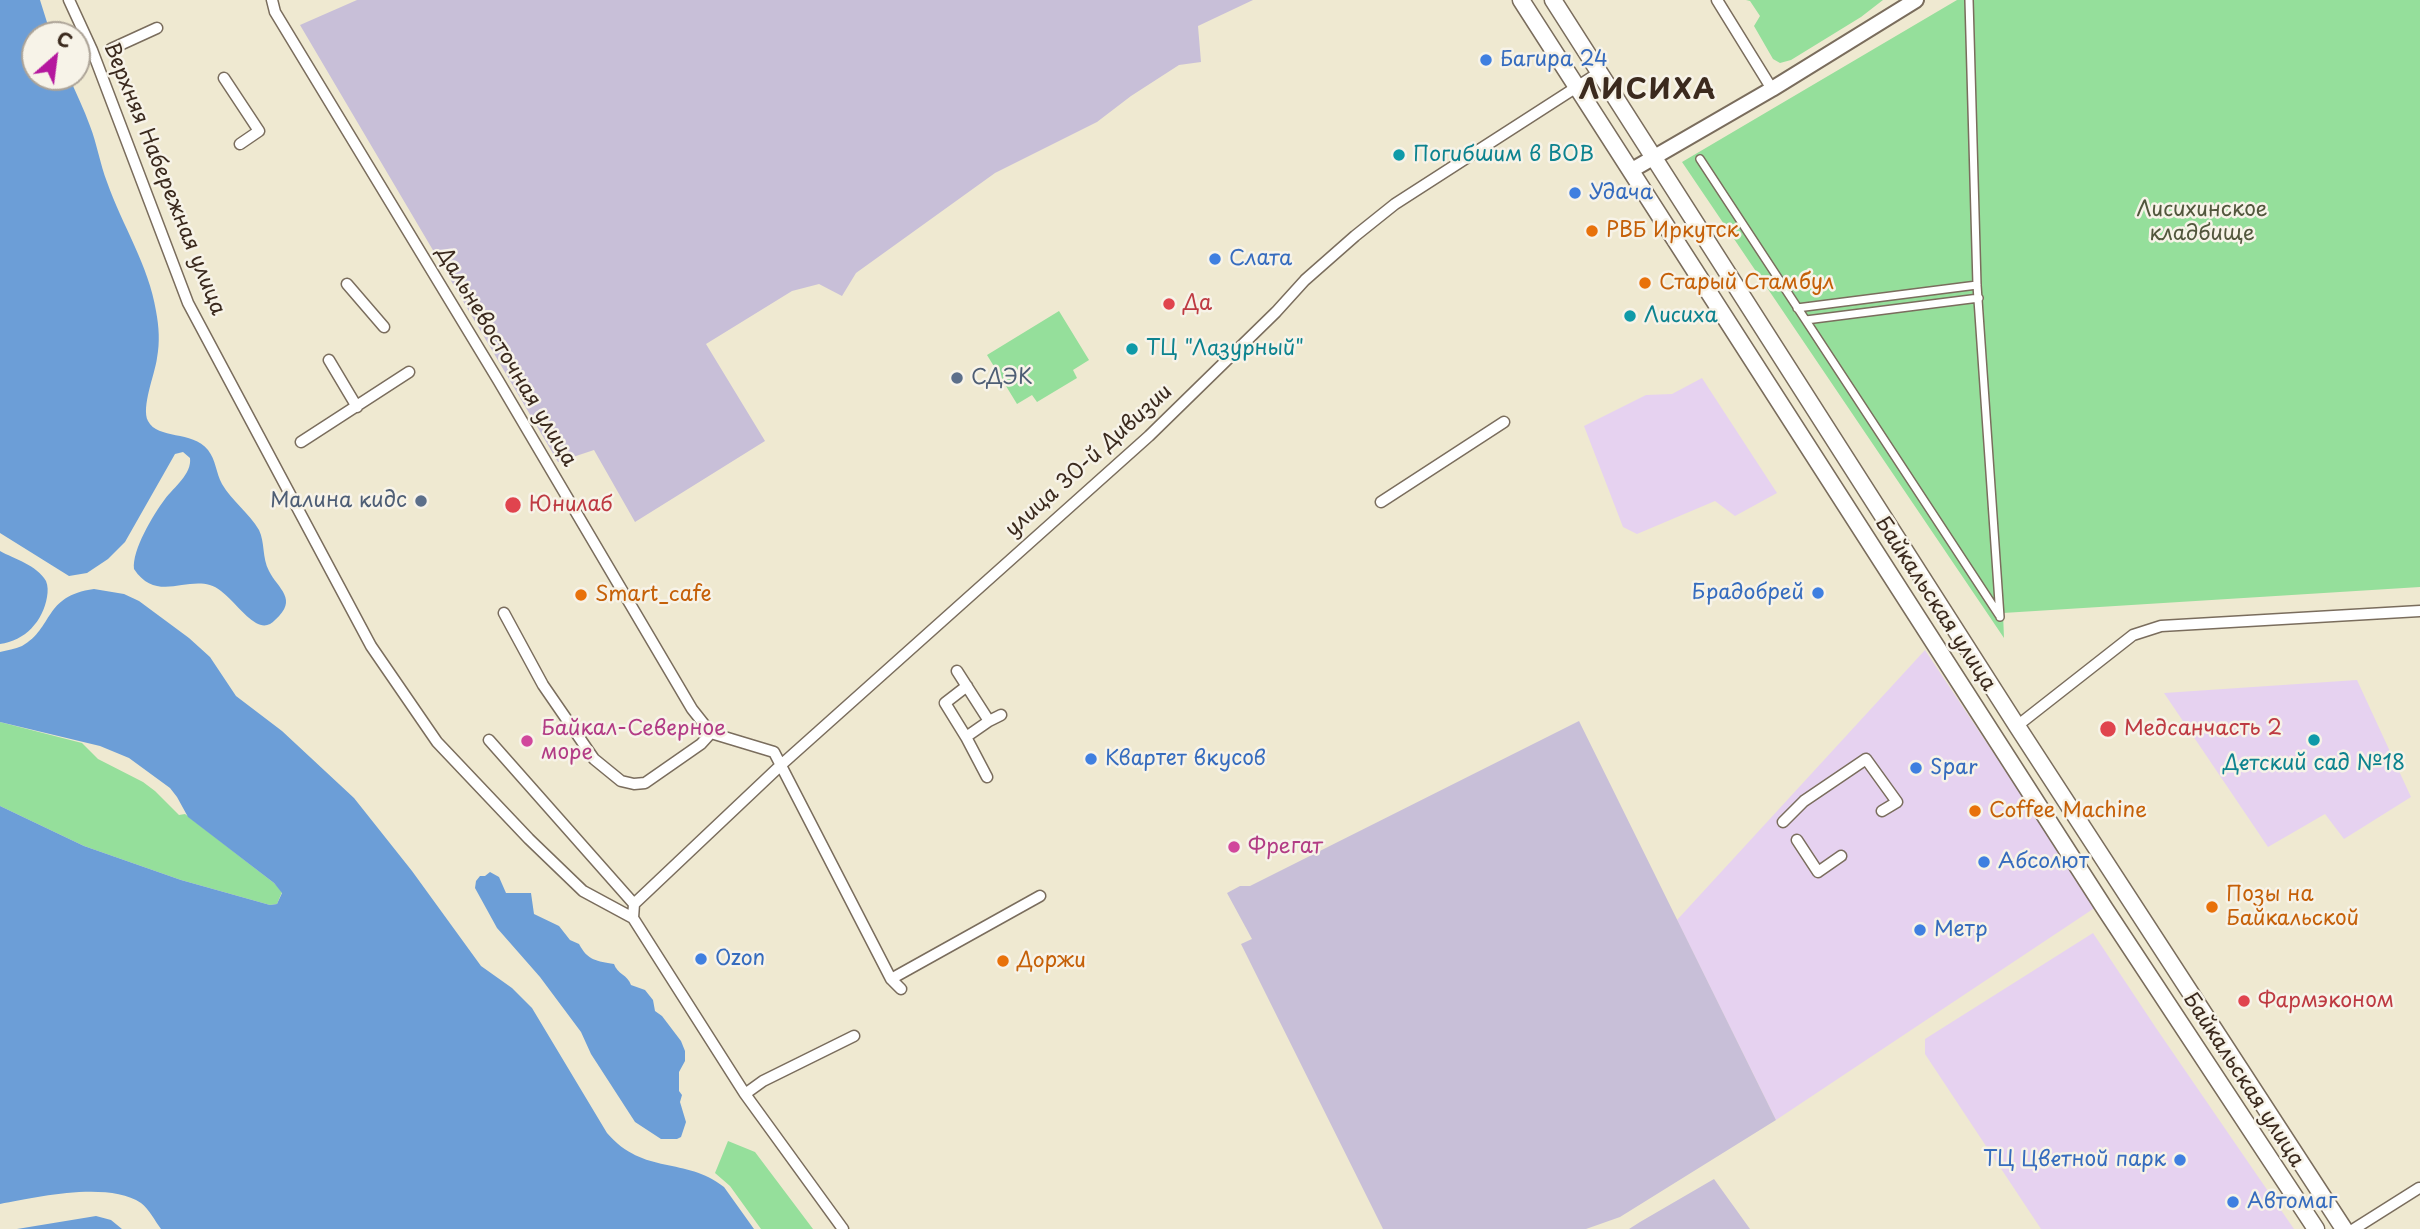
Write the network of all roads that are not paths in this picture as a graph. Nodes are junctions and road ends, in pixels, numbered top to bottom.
1 (69, 0) edge
2 (272, 0) edge
3 (1521, 0) edge
4 (1553, 0) edge
5 (1717, 0) edge
6 (1916, 0) edge
7 (1969, 0) edge
8 (157, 28) dead end
9 (111, 49) dead end
10 (1600, 72) junction
11 (224, 78) dead end
12 (1577, 87) junction
13 (1772, 89) junction
14 (240, 144) dead end
15 (1655, 156) junction
16 (1700, 159) dead end
17 (1632, 170) junction
18 (347, 284) dead end
19 (1977, 285) junction
20 (1979, 298) junction
21 (1797, 308) junction
22 (1806, 320) junction
23 (384, 327) dead end
24 (329, 360) dead end
25 (409, 372) dead end
26 (357, 407) junction
27 (1504, 422) dead end
28 (301, 442) dead end
29 (1381, 502) dead end
30 (2420, 611) edge
31 (504, 613) dead end
32 (957, 671) dead end
33 (967, 686) junction
34 (1001, 715) dead end
35 (989, 721) junction
36 (2017, 726) junction
37 (711, 733) junction
38 (966, 737) junction
39 (489, 740) dead end
40 (780, 765) junction
41 (987, 777) dead end
42 (1882, 811) dead end
43 (1783, 822) dead end
44 (1797, 839) dead end
45 (1842, 856) dead end
46 (1040, 895) dead end
47 (634, 904) junction
48 (633, 918) junction
49 (891, 979) junction
50 (901, 989) dead end
51 (854, 1036) dead end
52 (745, 1094) junction
53 (2419, 1188) edge
54 (843, 1229) edge
55 (2316, 1229) edge
56 (2344, 1229) edge
57 (2354, 1229) edge

1 - 48 street, Верхняя Набережная улица
2 - 37 street, Дальневосточная улица
3 - 12 main road, Байкальская улица
4 - 10 main road, Байкальская улица
5 - 13 street
6 - 13 main road
7 - 19 street
8 - 9 street
10 - 12 street, улица 30-й Дивизии
10 - 15 main road, Байкальская улица
11 - 14 street
12 - 17 main road, Байкальская улица
12 - 40 street, улица 30-й Дивизии
13 - 15 main road
15 - 17 main road
15 - 36 main road, Байкальская улица
16 - 21 street
17 - 55 main road, Байкальская улица
18 - 23 street
19 - 20 street
19 - 21 street
20 - 22 street
20 - 22 street
21 - 22 street
24 - 26 street
25 - 26 street
26 - 28 street
27 - 29 street
30 - 36 street
31 - 37 street
32 - 33 street
33 - 35 street
33 - 38 street
34 - 35 street
35 - 38 street
36 - 56 main road, Байкальская улица
37 - 40 street
38 - 41 street
39 - 47 street
40 - 47 street, улица 30-й Дивизии
40 - 49 street
42 - 43 street
44 - 45 street
46 - 49 street
47 - 48 street
48 - 52 street
49 - 50 street
51 - 52 street
52 - 54 street
53 - 57 street

